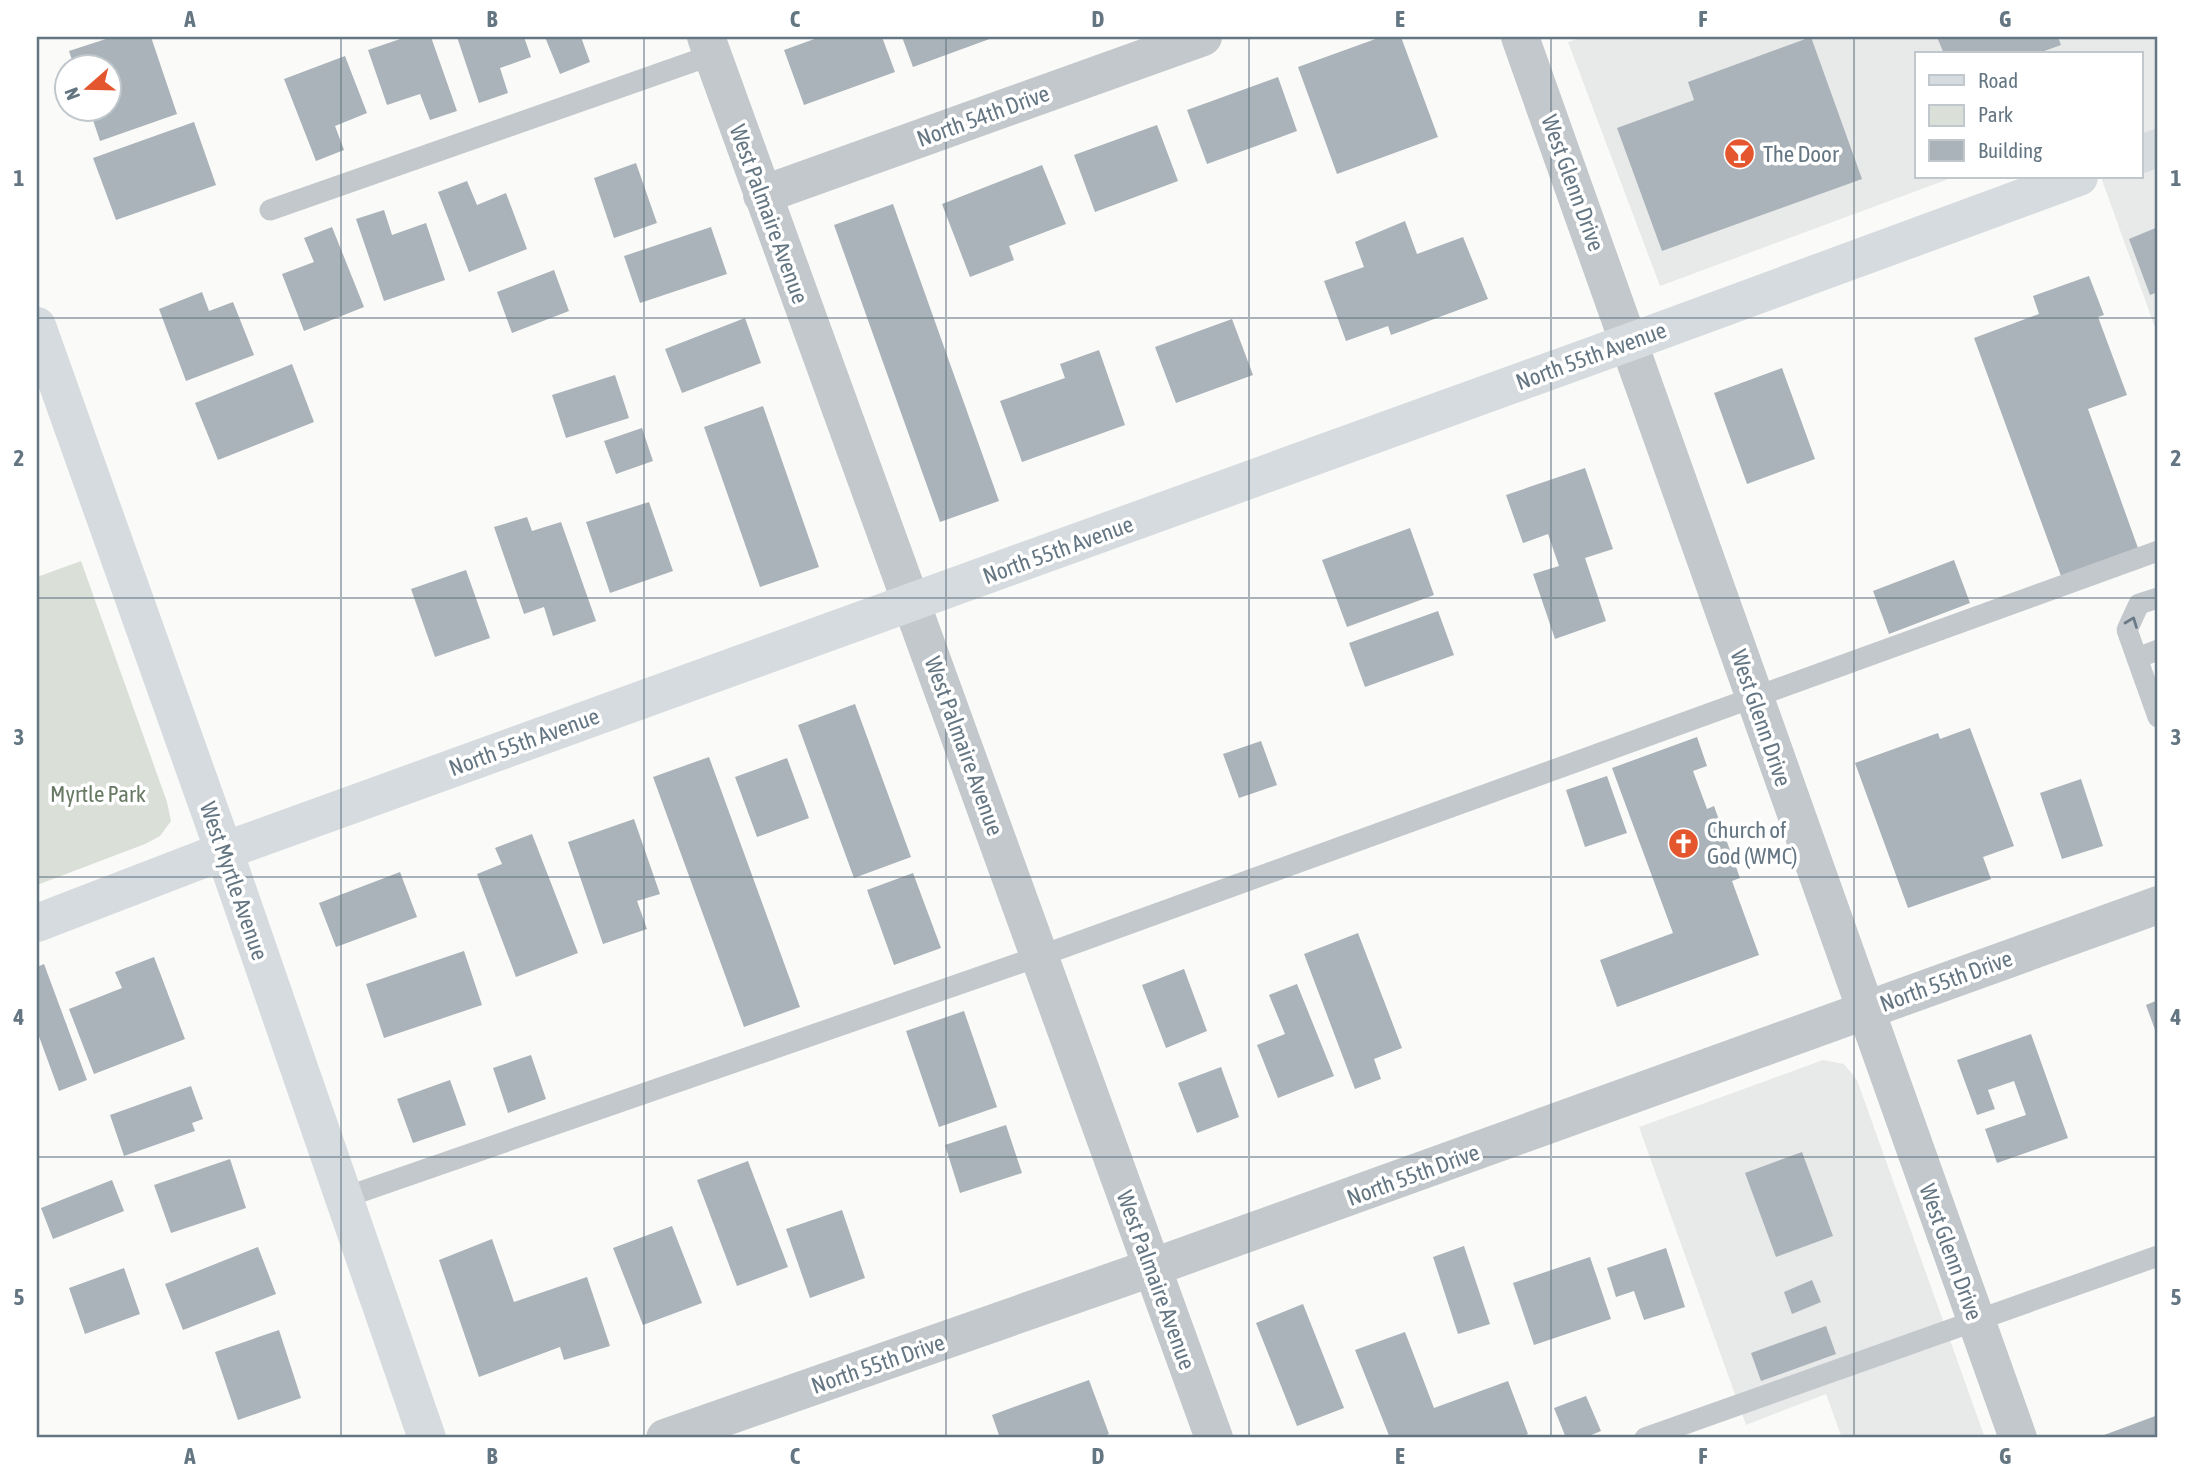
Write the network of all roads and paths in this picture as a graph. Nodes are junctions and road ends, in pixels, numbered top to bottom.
1 (1203, 37) edge
2 (1520, 37) edge
3 (709, 46) edge
4 (2076, 178) edge
5 (762, 195) junction
6 (270, 210) dead end
7 (37, 326) edge
8 (1630, 342) junction
9 (2158, 551) edge
10 (2158, 598) edge
11 (912, 603) junction
12 (2158, 650) edge
13 (2137, 658) junction
14 (1754, 697) junction
15 (2158, 717) edge
16 (224, 851) junction
17 (2158, 905) edge
18 (37, 923) edge
19 (1040, 956) junction
20 (1865, 1011) junction
21 (342, 1198) junction
22 (2158, 1256) edge
23 (1151, 1268) junction
24 (1976, 1320) junction
25 (427, 1438) edge
26 (665, 1438) edge
27 (1214, 1438) edge
28 (1645, 1438) edge
29 (2018, 1438) edge

1 - 5 street, North 54th Drive
2 - 8 street, West Glenn Drive
3 - 5 street, West Palmaire Avenue
3 - 6 lane, West Palmaire Avenue
4 - 8 street, North 55th Avenue
5 - 11 street, West Palmaire Avenue
7 - 16 street, West Myrtle Avenue
8 - 11 street, North 55th Avenue
8 - 14 street, West Glenn Drive
9 - 14 lane
13 -> 10 lane
11 - 16 street, North 55th Avenue
11 - 19 street, West Palmaire Avenue
12 - 13 lane
13 - 15 lane
14 - 19 lane
14 - 20 street, West Glenn Drive
16 - 18 street, North 55th Avenue
16 - 21 street, West Myrtle Avenue
17 - 20 street, North 55th Drive
19 - 21 lane
19 - 23 street, West Palmaire Avenue
20 - 23 street, North 55th Drive
20 - 24 street, West Glenn Drive
21 - 25 street, West Myrtle Avenue
22 - 24 lane
23 - 26 street, North 55th Drive
23 - 27 street, West Palmaire Avenue
24 - 28 lane
24 - 29 street, West Glenn Drive

